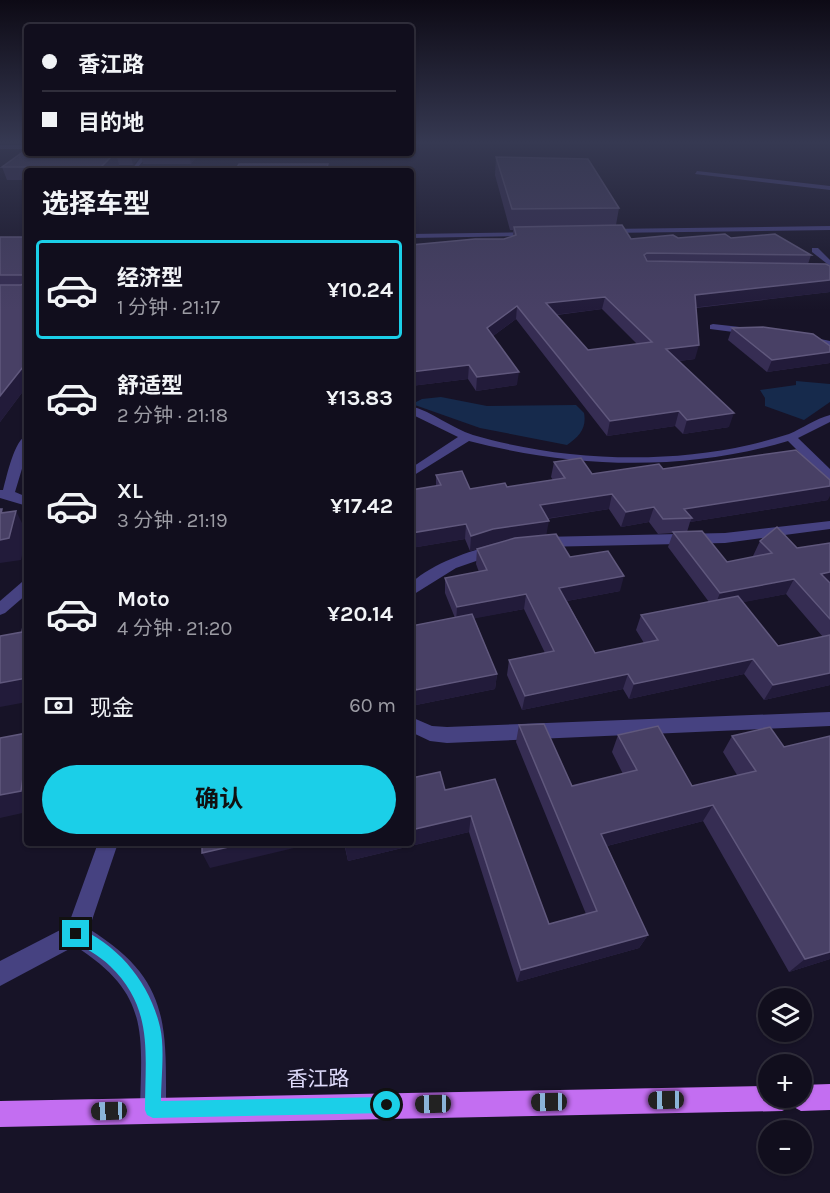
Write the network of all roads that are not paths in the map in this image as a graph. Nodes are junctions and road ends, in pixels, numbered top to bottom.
1 (830, 228) edge
2 (600, 231) edge
3 (543, 233) edge
4 (414, 236) edge
5 (814, 250) dead end
6 (830, 264) edge
7 (714, 327) dead end
8 (760, 332) edge
9 (799, 338) edge
10 (830, 344) edge
11 (414, 410) edge
12 (830, 418) edge
13 (467, 437) junction
14 (790, 437) junction
15 (24, 445) edge
16 (414, 471) edge
17 (830, 476) edge
18 (4, 494) edge
19 (24, 501) edge
20 (830, 525) edge
21 (530, 543) edge
22 (512, 546) edge
23 (414, 587) edge
24 (24, 588) edge
25 (0, 609) edge
26 (830, 718) edge
27 (414, 725) edge
28 (107, 846) edge
29 (76, 934) junction
30 (0, 975) edge
31 (830, 1097) edge
32 (758, 1098) edge
33 (812, 1098) edge
34 (153, 1110) junction
35 (0, 1114) edge

1 - 2 street
3 - 4 street
5 - 6 street
7 - 8 street
9 - 10 street
11 - 13 street
12 - 14 street
13 - 14 street
13 - 16 street
14 - 17 street
15 - 18 street
18 - 19 street
20 - 21 street
22 - 23 street
24 - 25 street
26 - 27 street
28 - 29 street
29 - 30 street
29 - 34 street
31 - 33 main road
32 - 34 main road, 香江路
34 - 35 main road, 香江路

